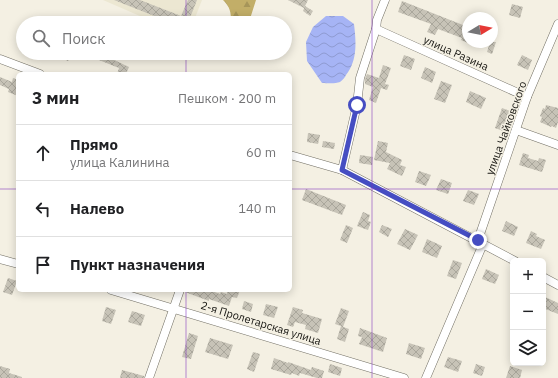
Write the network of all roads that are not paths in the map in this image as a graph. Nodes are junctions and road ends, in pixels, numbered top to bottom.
1 (385, 0) edge
2 (558, 24) edge
3 (376, 29) junction
4 (0, 59) edge
5 (35, 72) edge
6 (527, 97) junction
7 (516, 130) junction
8 (558, 145) edge
9 (292, 156) edge
10 (342, 170) junction
11 (481, 242) junction
12 (0, 258) edge
13 (510, 258) edge
14 (16, 263) edge
15 (546, 279) edge
16 (558, 285) edge
17 (118, 292) edge
18 (179, 292) edge
19 (174, 308) junction
20 (149, 378) edge
21 (404, 378) edge
22 (426, 378) edge

1 - 3 street
2 - 6 street, улица Чайковского
3 - 6 street, улица Разина
3 - 10 street
4 - 5 street
6 - 7 street, улица Чайковского
7 - 8 street
7 - 11 street, улица Чайковского
9 - 10 street
10 - 11 street
11 - 13 street
11 - 22 street, улица Чайковского
12 - 14 street
15 - 16 street
17 - 19 street, 2-я Пролетарская улица
18 - 19 street
19 - 20 street
19 - 21 street, 2-я Пролетарская улица

